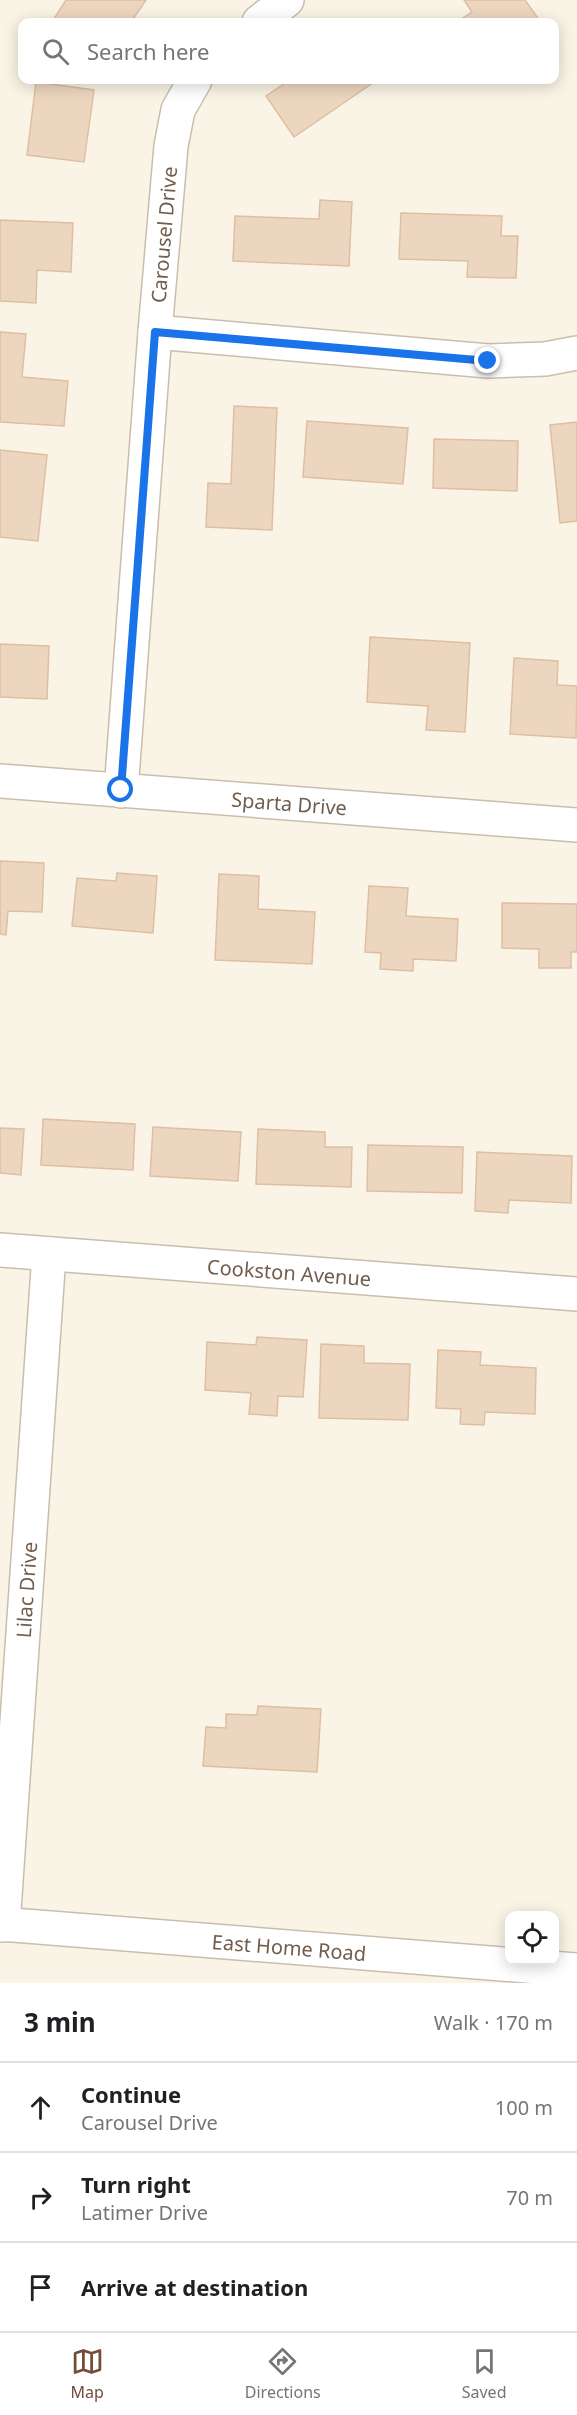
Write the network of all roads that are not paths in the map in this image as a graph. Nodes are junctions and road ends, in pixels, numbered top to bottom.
1 (287, 0) edge
2 (264, 18) edge
3 (193, 84) edge
4 (155, 332) junction
5 (577, 352) edge
6 (0, 781) edge
7 (121, 790) junction
8 (577, 825) edge
9 (0, 1250) edge
10 (49, 1254) junction
11 (577, 1294) edge
12 (2, 1925) edge
13 (568, 1974) edge

1 - 2 street
3 - 4 street, Carousel Drive
4 - 5 street
4 - 7 street, Carousel Drive
6 - 7 street, Sparta Drive
7 - 8 street, Sparta Drive
9 - 10 street, Cookston Avenue
10 - 11 street, Cookston Avenue
10 - 12 street, Lilac Drive
12 - 13 street, East Home Road

